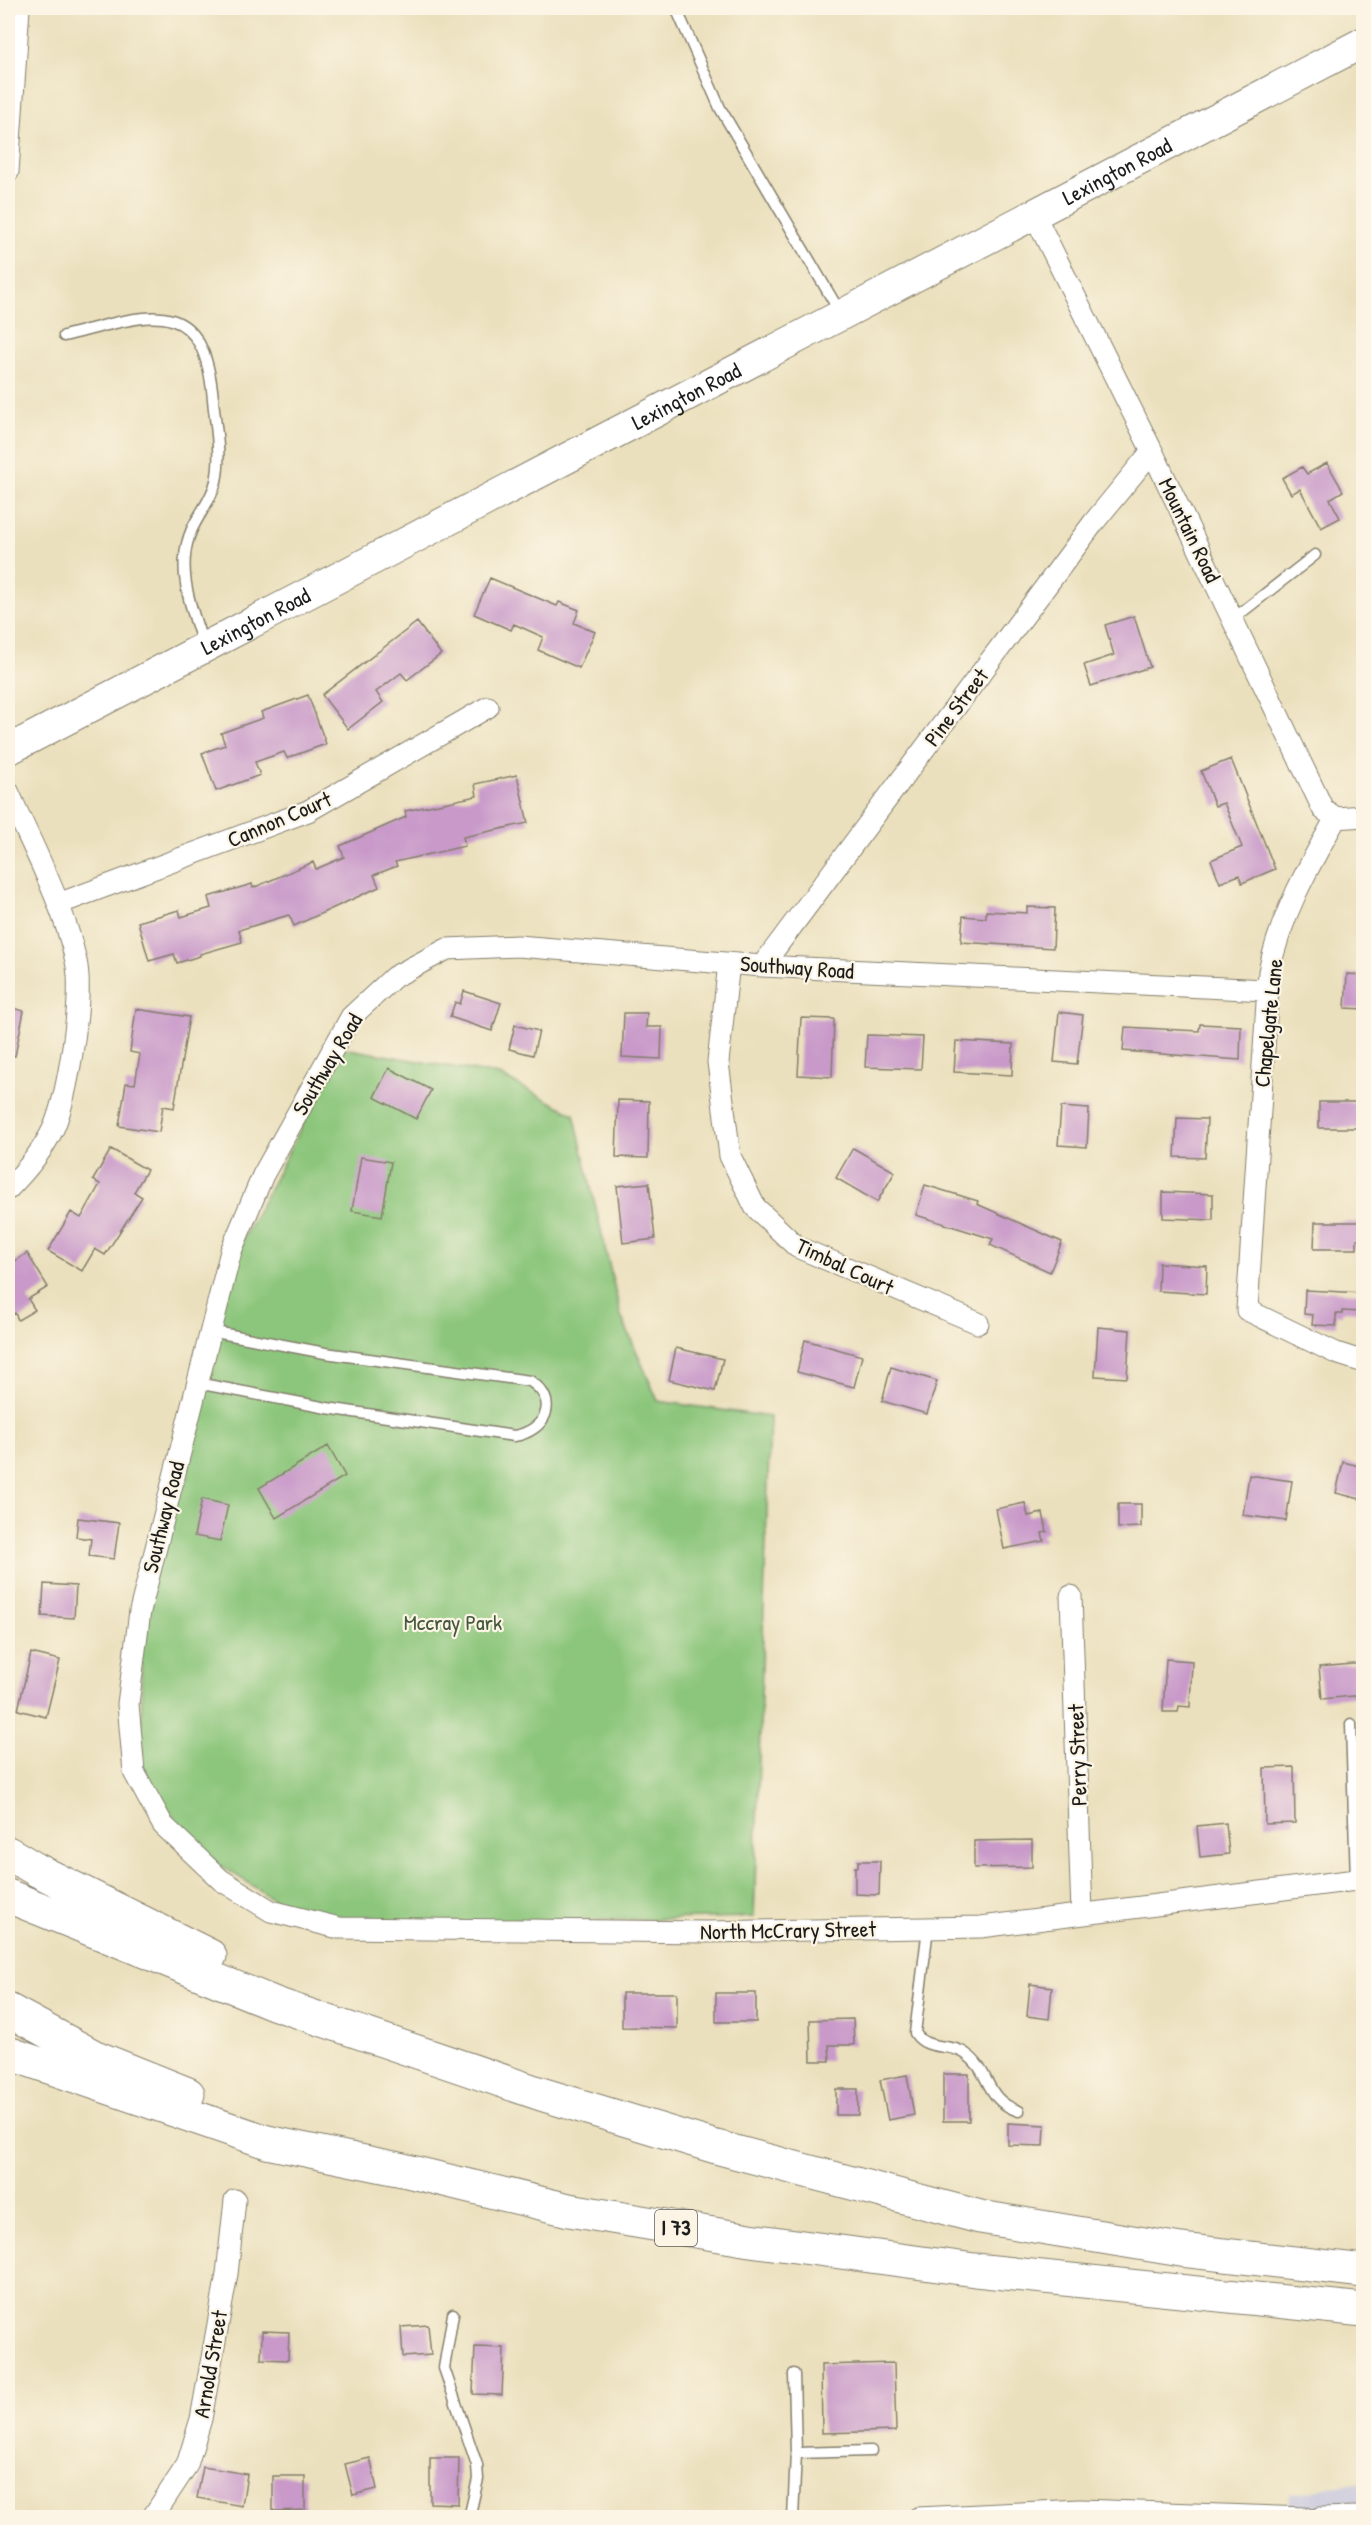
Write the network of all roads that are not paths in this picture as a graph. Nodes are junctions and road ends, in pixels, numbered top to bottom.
1 (19, 8) edge
2 (676, 8) edge
3 (1364, 42) edge
4 (8, 172) edge
5 (1034, 214) junction
6 (842, 314) junction
7 (64, 336) dead end
8 (1152, 451) junction
9 (1315, 555) dead end
10 (1233, 619) junction
11 (204, 647) junction
12 (488, 707) dead end
13 (8, 750) edge
14 (8, 791) edge
15 (1364, 816) edge
16 (1336, 818) junction
17 (58, 904) junction
18 (729, 963) junction
19 (762, 966) junction
20 (1267, 990) junction
21 (8, 1189) edge
22 (978, 1323) dead end
23 (210, 1331) junction
24 (1364, 1362) edge
25 (197, 1383) junction
26 (1071, 1596) dead end
27 (1351, 1724) dead end
28 (8, 1853) edge
29 (1360, 1879) edge
30 (221, 1880) joint
31 (8, 1896) edge
32 (1082, 1914) junction
33 (928, 1928) junction
34 (8, 2010) edge
35 (8, 2053) edge
36 (541, 2094) junction
37 (1019, 2111) dead end
38 (403, 2169) junction
39 (235, 2200) dead end
40 (1364, 2271) edge
41 (1364, 2310) edge
42 (453, 2314) dead end
43 (794, 2374) dead end
44 (871, 2451) dead end
45 (796, 2453) junction
46 (152, 2517) edge
47 (469, 2517) edge
48 (793, 2517) edge
49 (918, 2517) edge
50 (1305, 2517) edge
51 (1320, 2517) edge
52 (1358, 2517) edge

1 - 4 street
2 - 6 lane
3 - 5 main road, Lexington Road
5 - 6 main road, Lexington Road
5 - 8 street, Mountain Road
6 - 11 main road, Lexington Road
7 - 11 lane
8 - 10 street, Mountain Road
8 - 19 street, Pine Street
9 - 10 lane
10 - 16 street, Mountain Road
11 - 13 main road, Lexington Road
12 - 17 street, Cannon Court
14 - 17 street
15 - 16 street
16 - 20 street, Chapelgate Lane
17 - 21 street
18 - 19 street, Southway Road
18 - 22 street, Timbal Court
18 - 23 street, Southway Road
19 - 20 street, Southway Road
20 - 24 street, Chapelgate Lane
23 - 25 street, Southway Road
23 - 25 lane
25 - 30 street, Southway Road
26 - 32 street, Perry Street
27 - 29 lane
28 - 36 highway
29 - 32 street, North McCrary Street
30 - 33 street, North McCrary Street
31 - 36 highway
32 - 33 street, North McCrary Street
33 - 37 lane
34 - 38 highway
35 - 38 highway, I 73
36 - 40 highway
38 - 41 highway, I 73
39 - 46 street, Arnold Street
42 - 47 lane
43 - 45 lane
44 - 45 lane
45 - 48 lane
49 - 50 street
51 - 52 street

